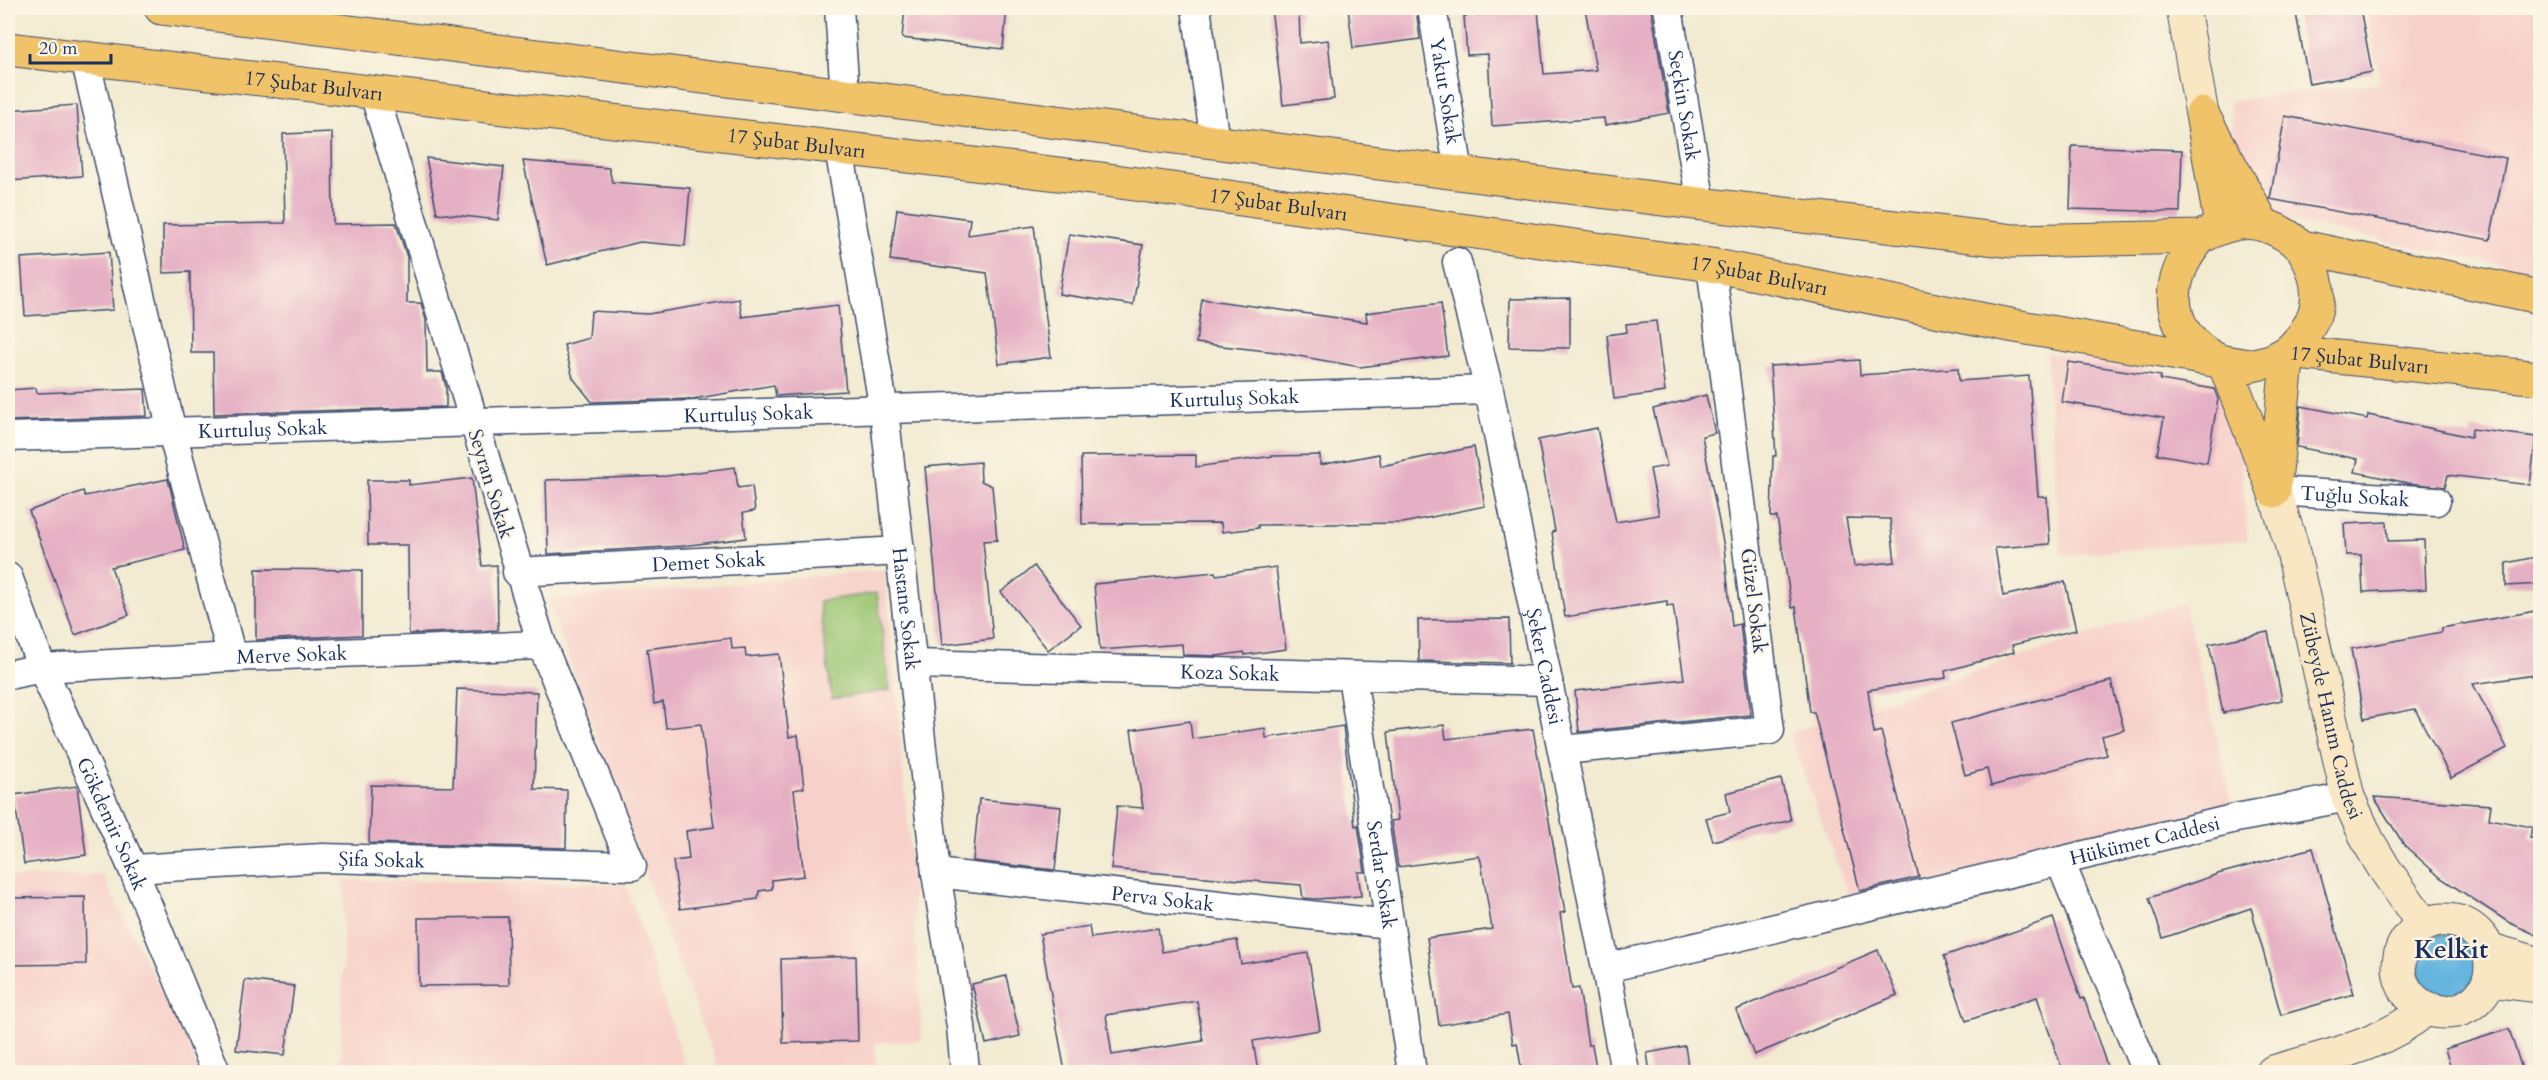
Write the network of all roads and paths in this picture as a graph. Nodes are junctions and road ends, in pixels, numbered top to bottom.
1 (161, 8) edge
2 (839, 8) edge
3 (1196, 8) edge
4 (1432, 8) edge
5 (1668, 8) edge
6 (2183, 8) edge
7 (8, 49) edge
8 (85, 58) junction
9 (374, 93) junction
10 (845, 95) junction
11 (2202, 114) junction
12 (1215, 142) junction
13 (839, 148) junction
14 (1459, 173) junction
15 (1701, 204) junction
16 (2263, 224) junction
17 (2211, 232) junction
18 (2301, 247) junction
19 (1457, 262) dead end
20 (1711, 265) junction
21 (2541, 297) edge
22 (2289, 352) junction
23 (2224, 363) junction
24 (2541, 378) edge
25 (1489, 390) junction
26 (884, 410) junction
27 (473, 423) junction
28 (172, 432) junction
29 (8, 437) edge
30 (2274, 491) junction
31 (2436, 501) dead end
32 (901, 551) junction
33 (517, 572) junction
34 (8, 577) edge
35 (542, 645) junction
36 (232, 657) junction
37 (914, 664) junction
38 (42, 668) junction
39 (8, 675) edge
40 (1352, 676) junction
41 (1548, 681) junction
42 (1562, 750) junction
43 (2348, 797) junction
44 (2060, 861) junction
45 (632, 866) joint
46 (133, 870) junction
47 (936, 873) junction
48 (1389, 924) junction
49 (2424, 925) junction
50 (2489, 964) junction
51 (2541, 964) edge
52 (1606, 968) junction
53 (2541, 986) edge
54 (2426, 1009) junction
55 (216, 1072) edge
56 (966, 1072) edge
57 (1412, 1072) edge
58 (1625, 1072) edge
59 (2146, 1072) edge
60 (2273, 1072) edge

1 - 10 highway
2 - 10 street
3 - 12 street
4 - 14 street, Yakut Sokak
5 - 15 street, Seçkin Sokak
6 - 11 main road
7 - 8 highway, 17 Şubat Bulvarı
8 - 9 highway, 17 Şubat Bulvarı
8 - 28 street
9 - 13 highway, 17 Şubat Bulvarı
9 - 27 street, Seyran Sokak
10 - 12 highway
11 - 16 highway
11 - 17 highway
12 - 14 highway
13 - 20 highway, 17 Şubat Bulvarı
13 - 26 street, Hastane Sokak
14 - 15 highway
15 - 17 highway
16 - 17 highway
16 - 18 highway
17 - 23 highway
18 - 21 highway
18 - 22 highway
19 - 25 street, Şeker Caddesi
20 - 23 highway, 17 Şubat Bulvarı
20 - 42 street, Güzel Sokak
22 - 23 highway, 17 Şubat Bulvarı
22 - 24 highway, 17 Şubat Bulvarı
22 - 30 highway, Zübeyde Hanım Caddesi
23 - 30 highway, Zübeyde Hanım Caddesi
25 - 26 street, Kurtuluş Sokak
25 - 41 street, Şeker Caddesi
26 - 27 street, Kurtuluş Sokak
26 - 32 street, Hastane Sokak
27 - 28 street, Kurtuluş Sokak
27 - 33 street, Seyran Sokak
28 - 29 street, Kurtuluş Sokak
28 - 36 street
30 - 31 street, Tuğlu Sokak
30 - 43 main road, Zübeyde Hanım Caddesi
32 - 33 street, Demet Sokak
32 - 37 street, Hastane Sokak
33 - 35 street, Seyran Sokak
34 - 38 street, Gökdemir Sokak
35 - 36 street, Merve Sokak
35 - 45 street, Seyran Sokak
36 - 38 street, Merve Sokak
37 - 40 street, Koza Sokak
37 - 47 street, Hastane Sokak
38 - 39 street, Merve Sokak
38 - 46 street, Gökdemir Sokak
40 - 41 street, Koza Sokak
40 - 48 street, Serdar Sokak
41 - 42 street, Şeker Caddesi
42 - 52 street, Şeker Caddesi
43 - 44 street, Hükümet Caddesi
43 - 49 main road, Zübeyde Hanım Caddesi
44 - 52 street
44 - 59 street, Hükümet Caddesi
45 - 46 street, Şifa Sokak
46 - 55 street, Gökdemir Sokak
47 - 48 street, Perva Sokak
47 - 56 street, Hastane Sokak
48 - 57 street, Serdar Sokak
49 - 50 main road
49 - 54 main road
50 - 51 main road
50 - 53 main road
50 - 54 main road
52 - 58 street, Şeker Caddesi
54 - 60 main road

